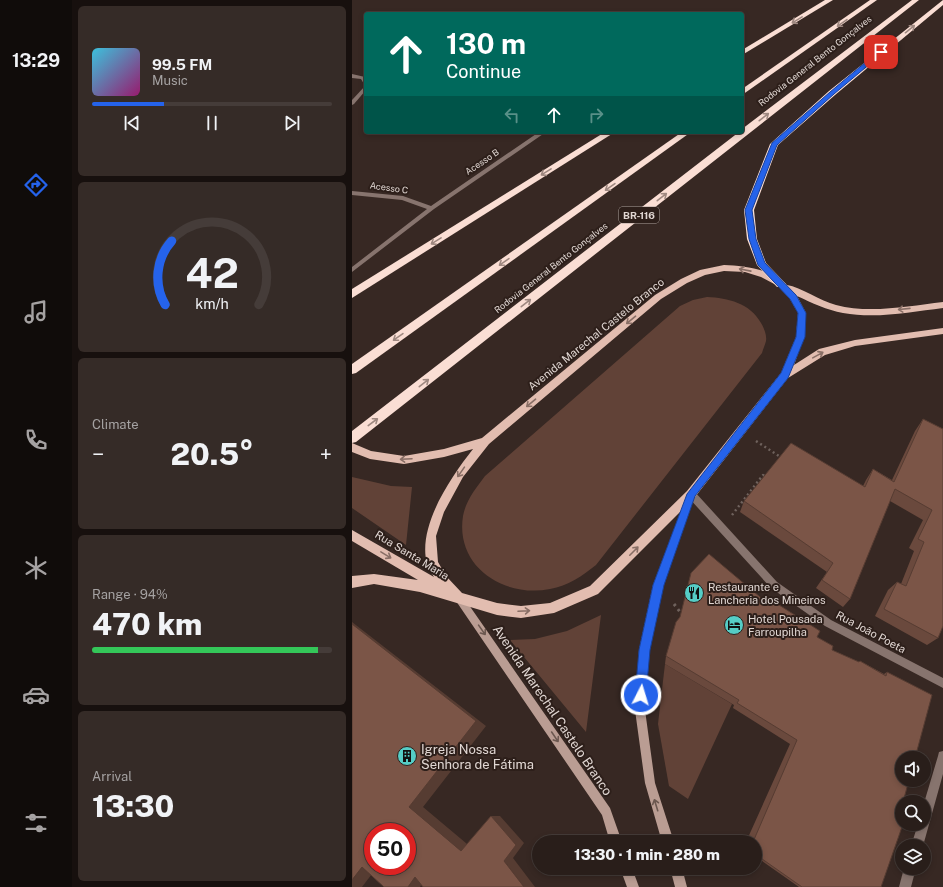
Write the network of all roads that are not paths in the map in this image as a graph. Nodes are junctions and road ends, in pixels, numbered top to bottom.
1 (830, 0) edge
2 (874, 0) edge
3 (916, 0) edge
4 (943, 2) edge
5 (744, 52) edge
6 (352, 76) edge
7 (364, 80) edge
8 (364, 89) edge
9 (744, 92) edge
10 (352, 103) edge
11 (744, 133) edge
12 (540, 134) edge
13 (608, 134) edge
14 (684, 134) edge
15 (742, 134) edge
16 (352, 192) edge
17 (432, 208) junction
18 (352, 270) edge
19 (781, 284) junction
20 (352, 294) edge
21 (943, 305) edge
22 (943, 331) edge
23 (352, 370) edge
24 (785, 375) junction
25 (352, 438) edge
26 (485, 442) junction
27 (352, 447) edge
28 (691, 494) junction
29 (352, 535) edge
30 (352, 582) edge
31 (459, 598) junction
32 (943, 683) edge
33 (943, 756) edge
34 (931, 798) edge
35 (614, 835) edge
36 (666, 835) edge
37 (629, 875) edge
38 (678, 875) edge
39 (908, 875) edge
40 (633, 887) edge
41 (681, 887) edge
42 (905, 887) edge

1 -> 5 highway
2 -> 9 highway, Rodovia General Bento Gonçalves
11 -> 3 highway, Rodovia General Bento Gonçalves / BR-116
19 -> 4 highway
6 - 7 street
8 - 10 street
12 - 17 street, Acesso B
13 -> 20 highway
14 -> 23 highway
25 -> 15 highway, Rodovia General Bento Gonçalves / BR-116
16 - 17 street, Acesso C
17 - 18 street, Acesso B
21 -> 19 main road
19 - 24 main road, Avenida Marechal Castelo Branco
19 -> 26 main road, Avenida Marechal Castelo Branco
24 -> 22 main road
24 - 28 main road, Avenida Marechal Castelo Branco
26 -> 27 main road
26 -> 31 main road, Avenida Marechal Castelo Branco
31 -> 28 main road, Avenida Marechal Castelo Branco
28 - 32 street, Rua João Poeta
36 -> 28 main road, Avenida Marechal Castelo Branco
29 -> 31 main road, Rua Santa Maria
30 - 31 main road
31 -> 35 main road, Avenida Marechal Castelo Branco
33 - 34 street
37 - 40 main road
38 - 41 main road
39 - 42 street

